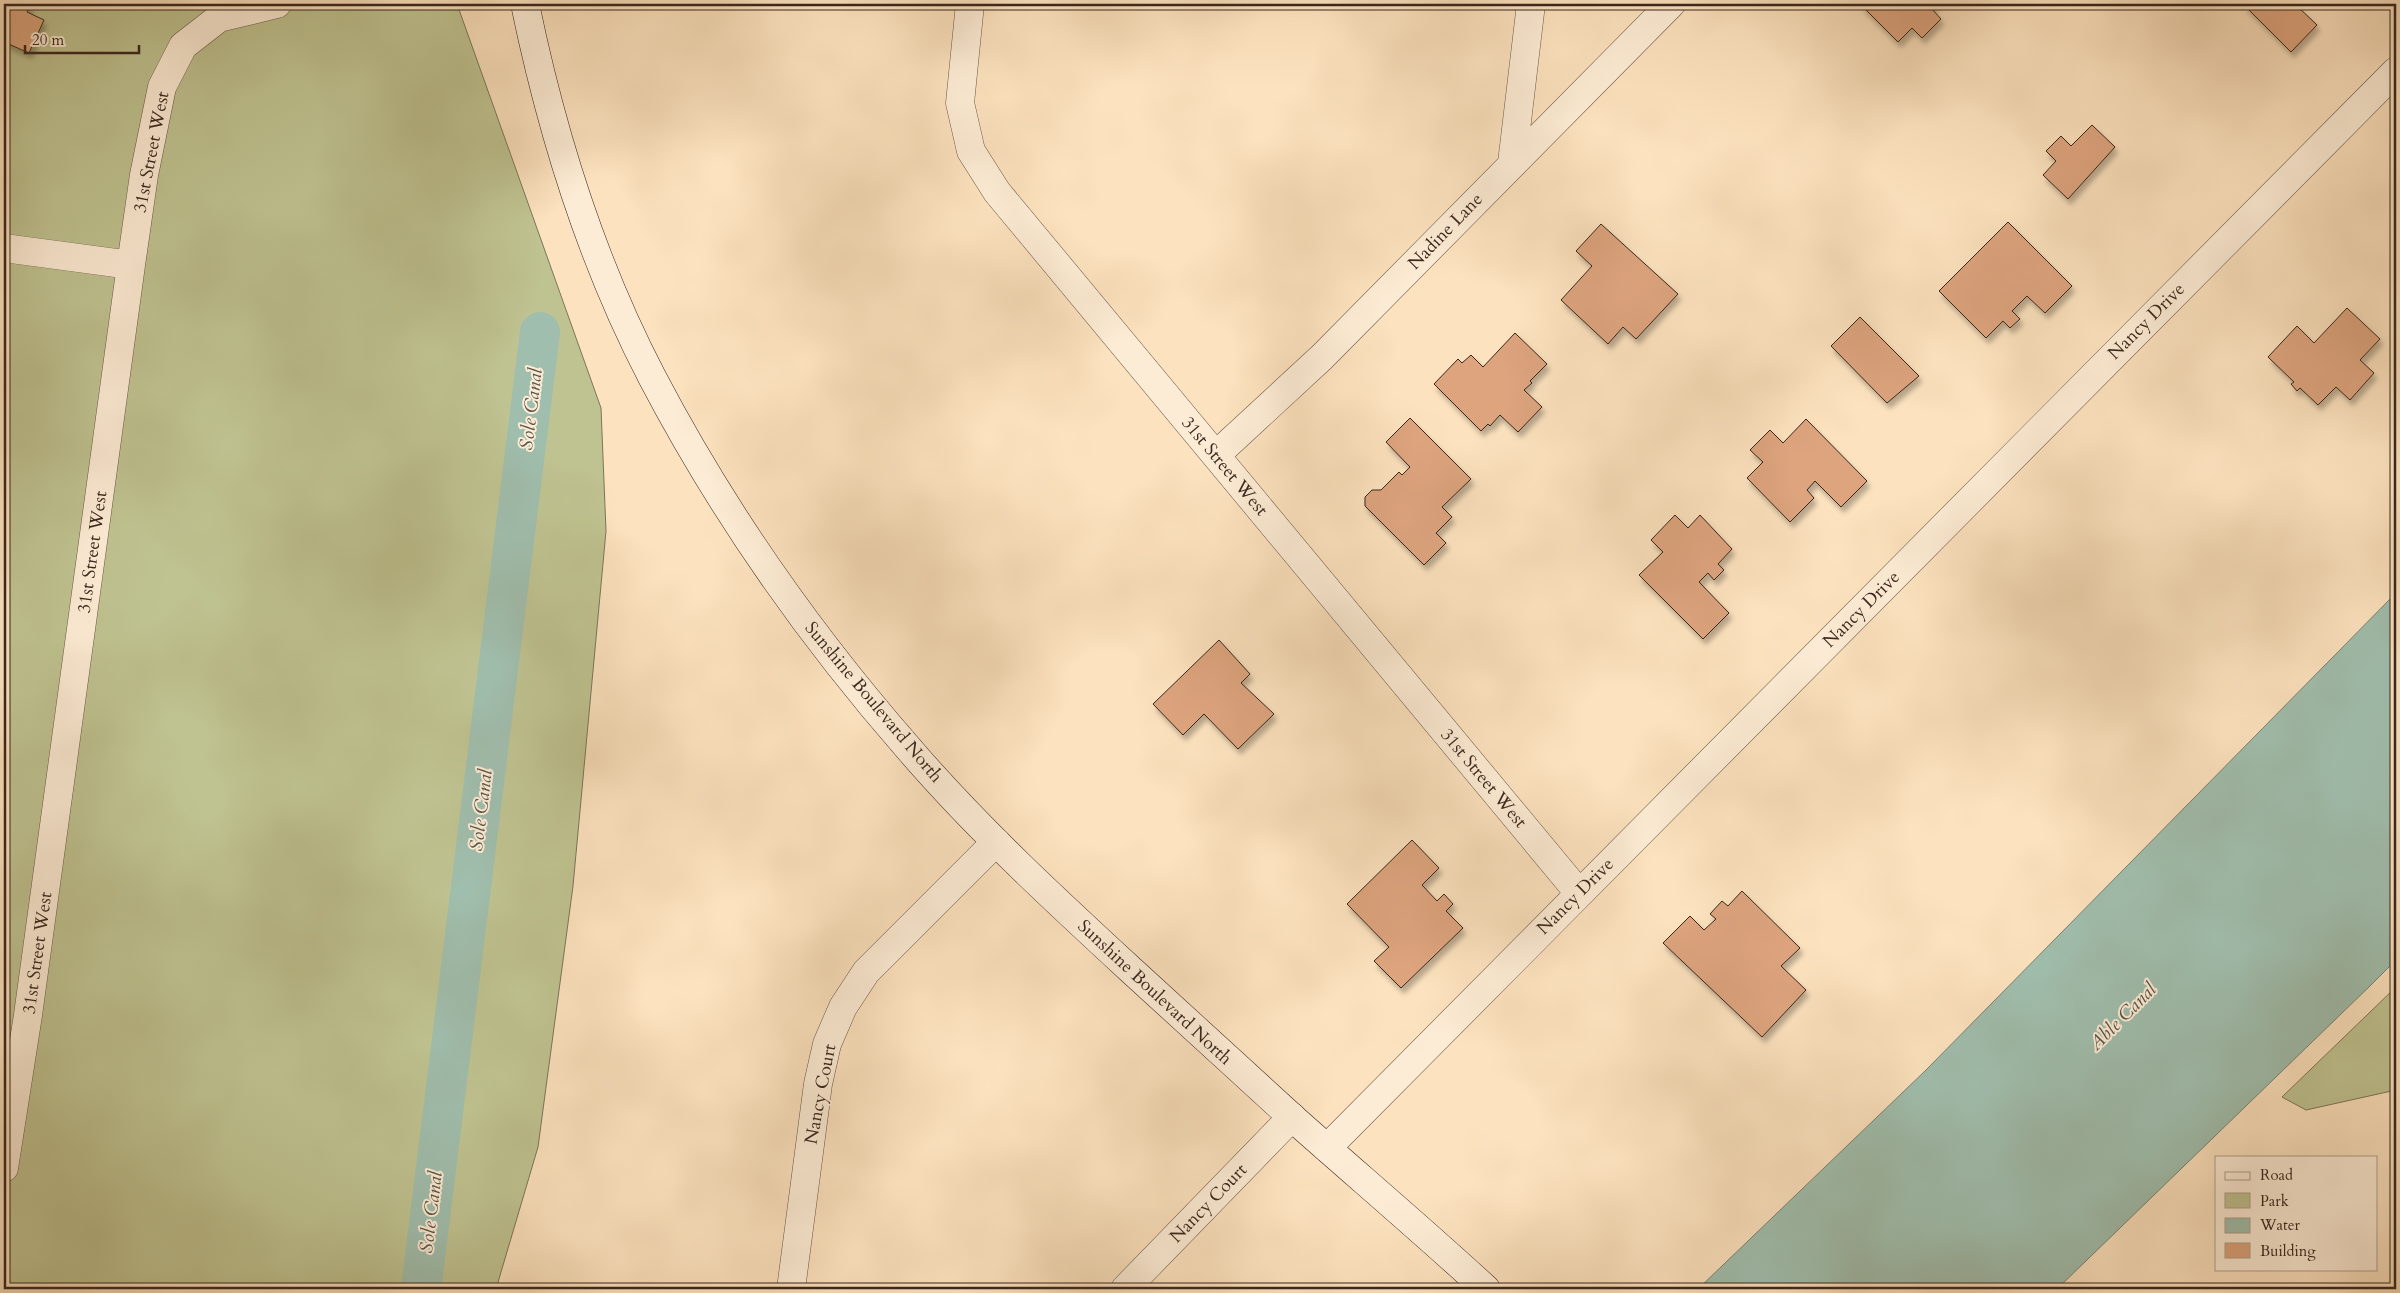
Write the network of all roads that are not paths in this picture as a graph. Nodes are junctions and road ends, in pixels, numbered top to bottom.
1 (277, 4) edge
2 (525, 4) edge
3 (970, 4) edge
4 (1531, 4) edge
5 (1671, 4) edge
6 (2396, 71) edge
7 (1512, 163) junction
8 (4, 248) edge
9 (131, 265) junction
10 (1216, 456) junction
11 (996, 842) junction
12 (1579, 893) junction
13 (1292, 1117) junction
14 (1327, 1148) junction
15 (4, 1168) edge
16 (791, 1289) edge
17 (1124, 1289) edge
18 (1486, 1289) edge

1 - 9 street, 31st Street West
2 - 11 street, Sunshine Boulevard North
3 - 10 street, 31st Street West
4 - 7 street
5 - 7 street, Nadine Lane
6 - 12 street, Nancy Drive
7 - 10 street, Nadine Lane
8 - 9 street
9 - 15 street, 31st Street West
10 - 12 street, 31st Street West
11 - 13 street, Sunshine Boulevard North
11 - 16 street, Nancy Court
12 - 14 street, Nancy Drive
13 - 14 street, Sunshine Boulevard North
13 - 17 street, Nancy Court
14 - 18 street, Sunshine Boulevard North

